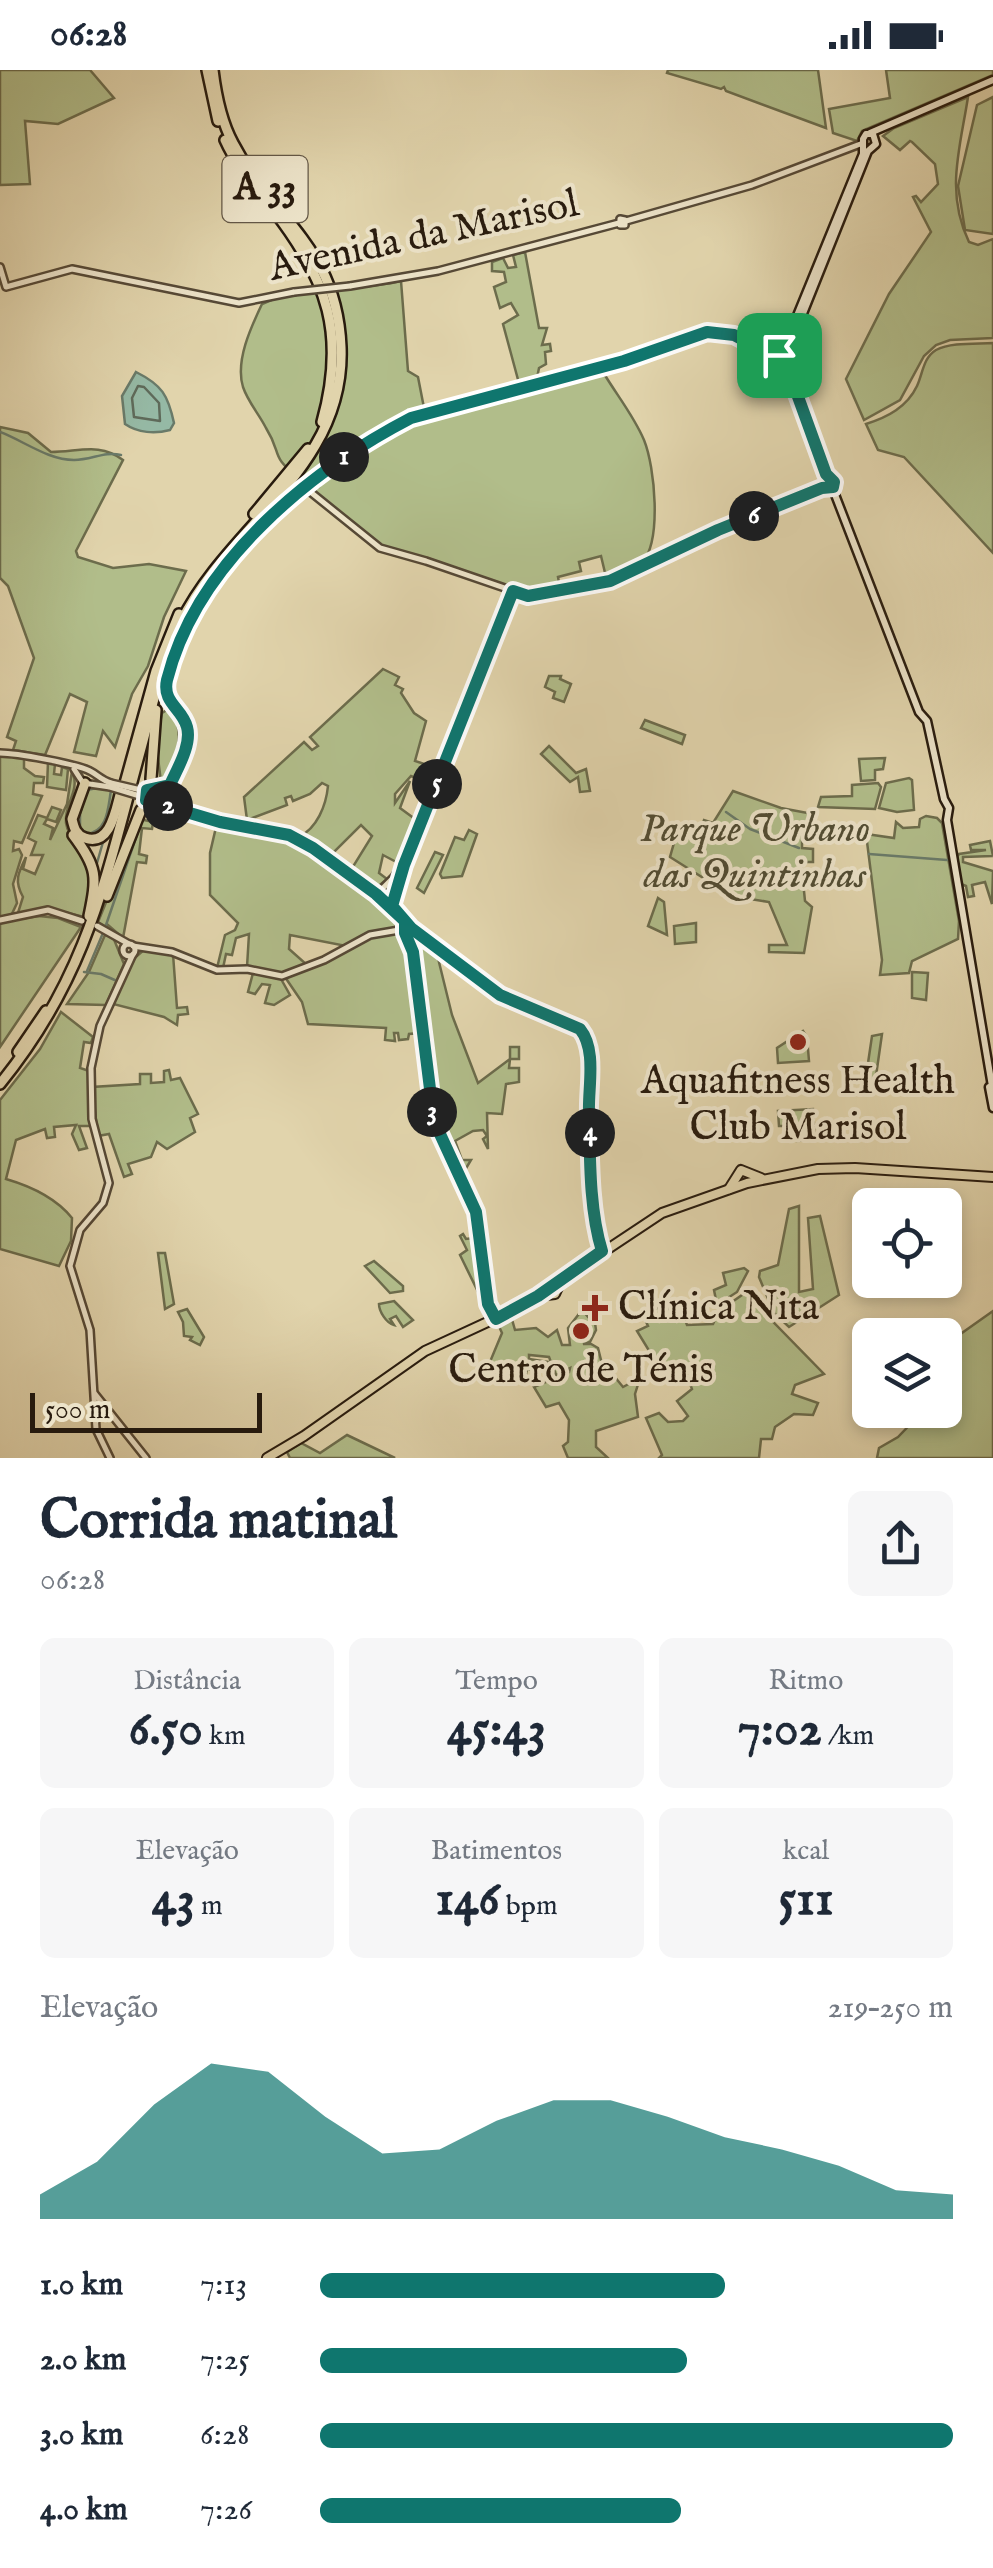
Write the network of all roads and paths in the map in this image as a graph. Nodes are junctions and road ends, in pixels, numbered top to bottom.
1 (210, 70) edge
2 (993, 80) edge
3 (890, 126) junction
4 (870, 134) junction
5 (877, 141) junction
6 (866, 146) junction
7 (0, 267) edge
8 (781, 359) junction
9 (828, 484) junction
10 (303, 486) junction
11 (260, 513) junction
12 (207, 578) junction
13 (513, 591) junction
14 (147, 702) junction
15 (0, 752) edge
16 (84, 778) junction
17 (170, 785) junction
18 (151, 796) junction
19 (168, 797) junction
20 (173, 808) junction
21 (944, 809) junction
22 (404, 865) junction
23 (376, 894) junction
24 (392, 906) junction
25 (85, 918) junction
26 (0, 920) edge
27 (97, 926) dead end
28 (410, 932) junction
29 (115, 938) junction
30 (132, 949) junction
31 (123, 951) junction
32 (78, 963) junction
33 (125, 968) junction
34 (0, 1074) edge
35 (0, 1084) edge
36 (993, 1092) edge
37 (993, 1108) edge
38 (992, 1176) edge
39 (602, 1251) junction
40 (496, 1319) junction
41 (93, 1388) junction
42 (110, 1458) edge
43 (146, 1458) edge
44 (267, 1458) edge

1 - 11 highway, A 33
2 - 3 main road
3 - 4 main road
3 - 5 main road
4 - 5 main road
4 - 6 main road
5 - 6 main road
6 - 7 street, Avenida da Marisol, bridge
6 - 8 main road
8 - 9 main road
8 - 10 street
9 - 13 street
9 - 21 main road
10 - 13 street
10 - 17 street
11 - 12 highway, A 33
11 - 14 highway, A 33
12 - 18 highway
12 - 32 highway, A 33
13 - 22 street
14 - 16 highway
14 - 25 highway, A 33
15 - 16 street
16 - 18 street, bridge
16 - 25 highway
17 - 18 street
17 - 19 street
18 - 19 street
18 - 19 street
18 - 20 street
18 - 32 highway
19 - 20 street
20 - 23 street
21 - 36 main road
21 - 37 main road
22 - 23 street
22 - 24 street
23 - 24 street
24 - 28 street
25 - 26 street
25 - 34 highway, A 33
27 - 29 street
28 - 30 street
28 - 39 street
28 - 40 street
29 - 30 street
29 - 31 street
30 - 31 street
30 - 33 street
31 - 33 street
32 - 35 highway, A 33
33 - 41 street
38 - 39 main road
39 - 40 main road
40 - 44 main road
41 - 42 street
41 - 43 street

